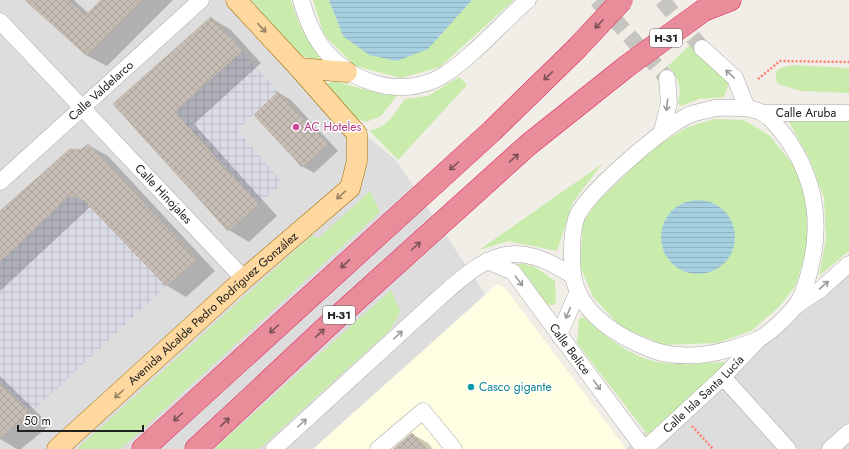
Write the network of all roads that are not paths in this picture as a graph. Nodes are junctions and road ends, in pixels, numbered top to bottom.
1 (201, 0) edge
2 (236, 0) edge
3 (301, 0) edge
4 (528, 0) edge
5 (622, 0) edge
6 (730, 0) edge
7 (709, 5) edge
8 (0, 21) edge
9 (702, 48) tunnel mouth
10 (299, 68) junction
11 (347, 72) junction
12 (667, 78) tunnel mouth
13 (82, 108) junction
14 (755, 110) junction
15 (849, 113) edge
16 (662, 131) junction
17 (0, 182) edge
18 (487, 261) junction
19 (849, 264) edge
20 (244, 279) junction
21 (576, 284) junction
22 (797, 304) junction
23 (559, 335) junction
24 (760, 338) junction
25 (723, 378) junction
26 (849, 432) edge
27 (57, 449) edge
28 (144, 449) edge
29 (196, 449) edge
30 (274, 449) edge
31 (378, 449) edge
32 (454, 449) edge
33 (645, 449) edge
34 (788, 449) edge
35 (830, 449) edge

1 - 13 street, Calle Valdelarco
2 -> 10 main road, Avenida Alcalde Pedro Rodríguez González
3 - 11 street
4 - 11 street
5 -> 28 highway, H-31, bridge
6 - 7 highway
29 -> 7 highway, H-31, bridge
8 - 13 street, Calle Hinojales
14 -> 9 street
10 - 11 main road
10 -> 20 main road, Avenida Alcalde Pedro Rodríguez González
12 -> 16 street
13 - 17 street, Calle Valdelarco
13 - 20 street, Calle Hinojales
14 - 15 street, Calle Aruba
14 - 16 street, Calle Aruba
14 - 22 street
16 - 21 street, Calle Aruba
18 - 21 street
18 -> 23 street, Calle Belice
30 -> 18 street
22 -> 19 street
20 -> 27 main road, Avenida Alcalde Pedro Rodríguez González
21 -> 23 street
21 - 24 street
22 - 24 street, Calle Isla Santa Lucía
23 -> 33 street, Calle Belice
24 - 25 street, Calle Isla Santa Lucía
25 - 33 street, Calle Isla Santa Lucía
25 - 34 street
26 - 35 street
31 - 32 street

